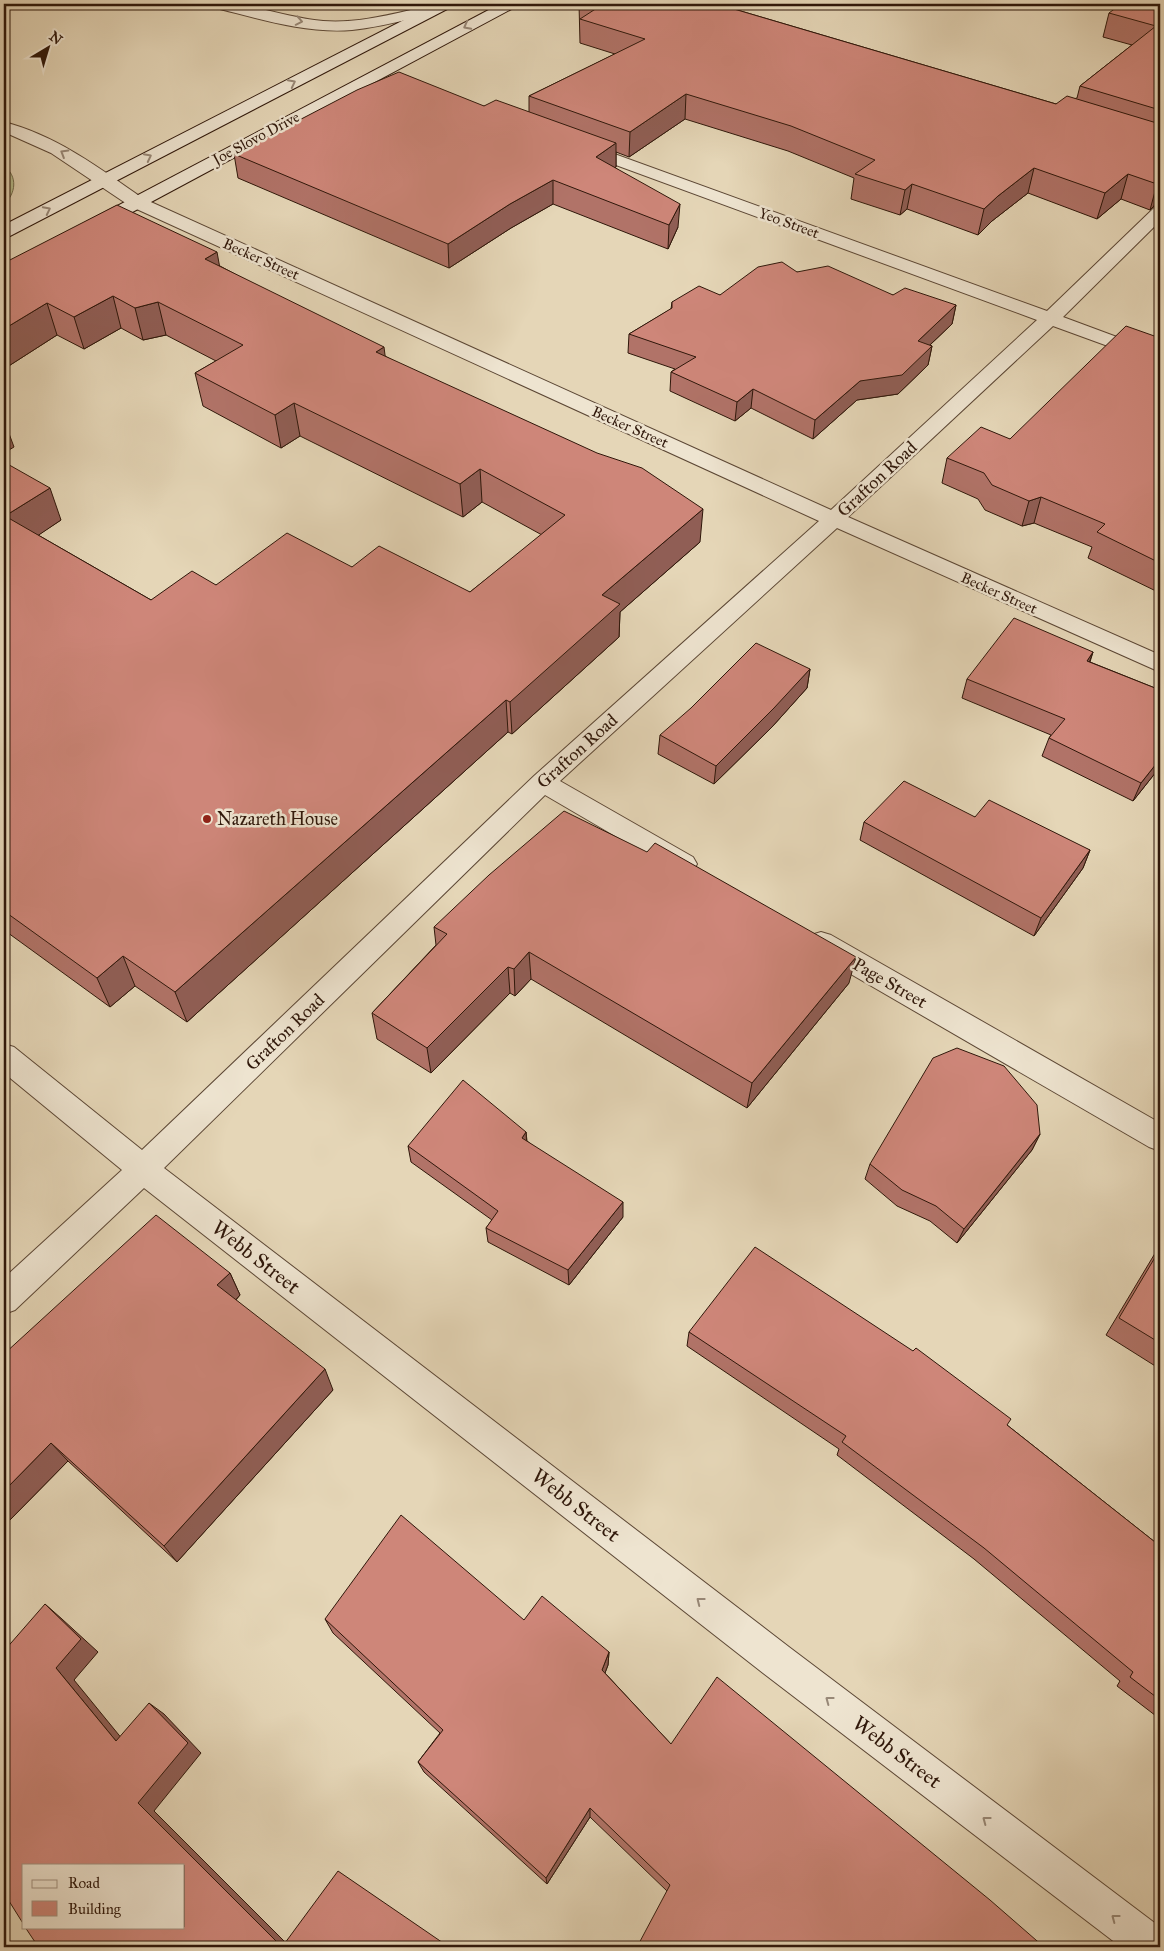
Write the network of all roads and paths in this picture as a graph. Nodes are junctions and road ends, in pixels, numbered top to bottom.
1 (217, 4) edge
2 (510, 4) edge
3 (442, 6) edge
4 (4, 127) edge
5 (567, 142) edge
6 (105, 180) junction
7 (136, 202) junction
8 (1160, 212) edge
9 (4, 232) edge
10 (78, 234) edge
11 (1051, 318) junction
12 (1160, 359) edge
13 (834, 520) junction
14 (1160, 664) edge
15 (542, 782) junction
16 (705, 876) edge
17 (799, 930) edge
18 (4, 1056) edge
19 (1160, 1138) edge
20 (143, 1169) junction
21 (4, 1299) edge
22 (1154, 1947) edge

1 -> 3 street
2 -> 7 street, Joe Slovo Drive
6 -> 3 street, Joe Slovo Drive
6 -> 4 street, Becker Street
5 - 11 street, Yeo Street
6 - 7 street, Becker Street
9 -> 6 street, Joe Slovo Drive
7 - 10 street, Joe Slovo Drive
7 - 13 street, Becker Street
8 - 11 street, Grafton Road
11 - 12 street, Yeo Street
11 - 13 street, Grafton Road
13 - 14 street, Becker Street
13 - 15 street, Grafton Road
15 - 16 street
15 - 20 street, Grafton Road
17 - 19 street, Page Street
18 - 20 street, Webb Street
20 - 21 street, Grafton Road
22 -> 20 street, Webb Street

